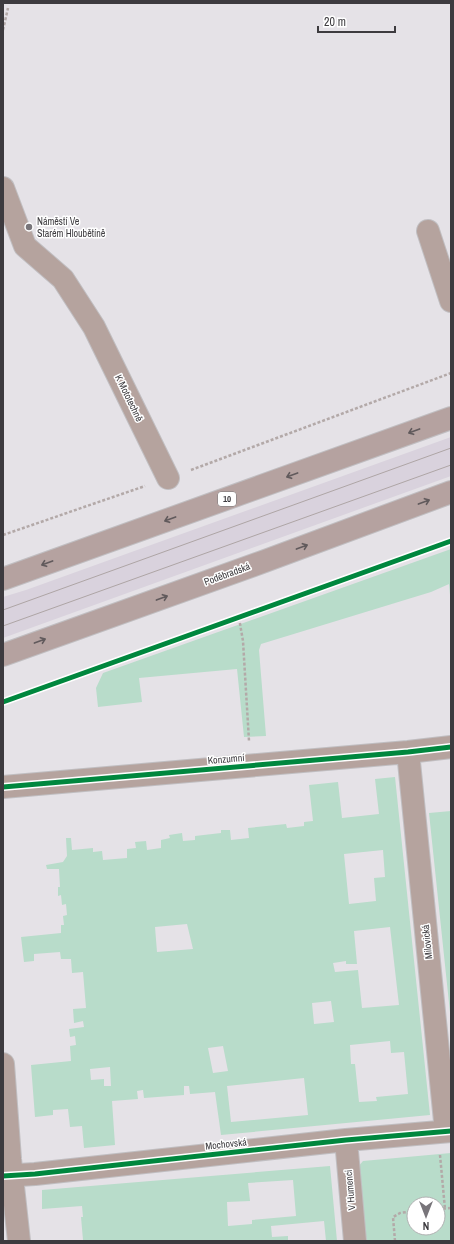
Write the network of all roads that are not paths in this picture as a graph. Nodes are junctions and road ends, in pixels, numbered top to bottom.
1 (3, 188) edge
2 (428, 231) dead end
3 (451, 301) edge
4 (451, 418) edge
5 (168, 478) road end
6 (451, 492) edge
7 (3, 579) edge
8 (4, 655) edge
9 (451, 747) edge
10 (408, 752) junction
11 (3, 787) edge
12 (3, 1064) edge
13 (445, 1132) edge
14 (346, 1140) junction
15 (8, 1176) edge
16 (19, 1241) edge
17 (355, 1241) edge

1 - 5 street, K Mototechně
2 - 3 street
4 -> 7 main road, 10
8 -> 6 main road, Poděbradská
9 - 10 street, Konzumní
10 - 11 street, Konzumní
10 - 13 street, Milovická
12 - 15 street
13 - 14 street, Mochovská
14 - 15 street, Mochovská
14 - 17 street, V Humenci
15 - 16 street

